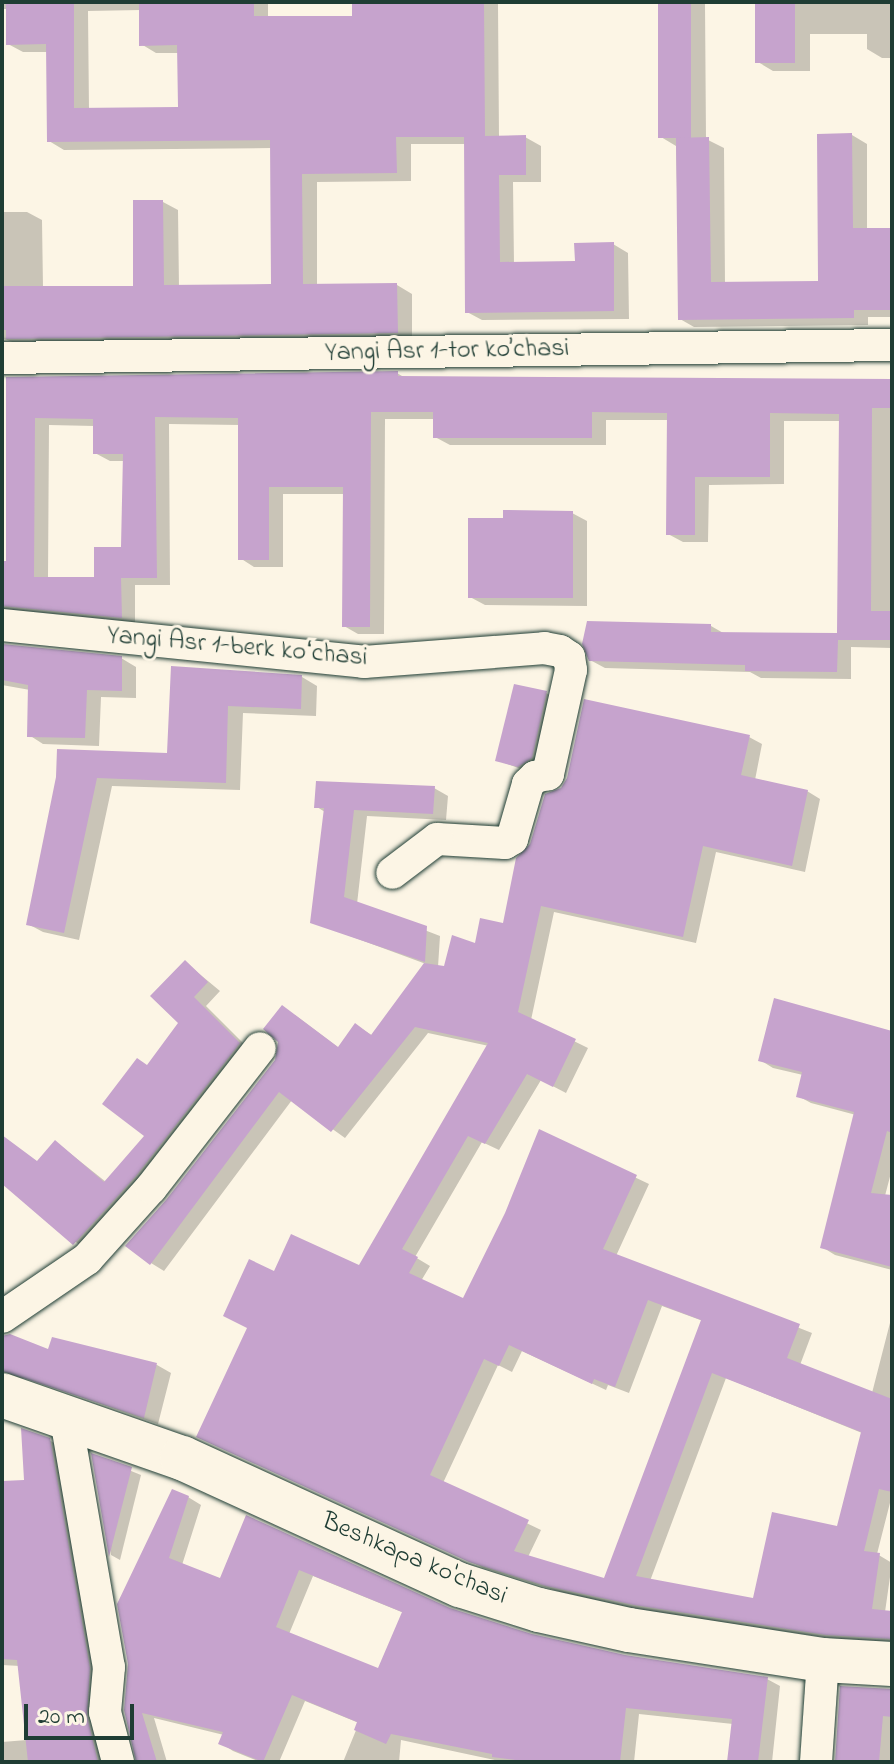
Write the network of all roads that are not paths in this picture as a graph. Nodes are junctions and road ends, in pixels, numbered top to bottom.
1 (892, 345) edge
2 (2, 358) edge
3 (2, 625) edge
4 (392, 873) dead end
5 (260, 1048) dead end
6 (2, 1317) edge
7 (2, 1395) edge
8 (66, 1419) junction
9 (823, 1660) junction
10 (892, 1664) edge
11 (118, 1762) edge
12 (816, 1762) edge

1 - 2 street, Yangi Asr 1-tor koʼchasi
3 - 4 street, Yangi Asr 1-berk koʻchasi
5 - 6 street
7 - 8 street, Beshkapa ko'chasi
8 - 9 street, Beshkapa ko'chasi
8 - 11 street
9 - 10 street, Beshkapa ko'chasi
9 - 12 street

